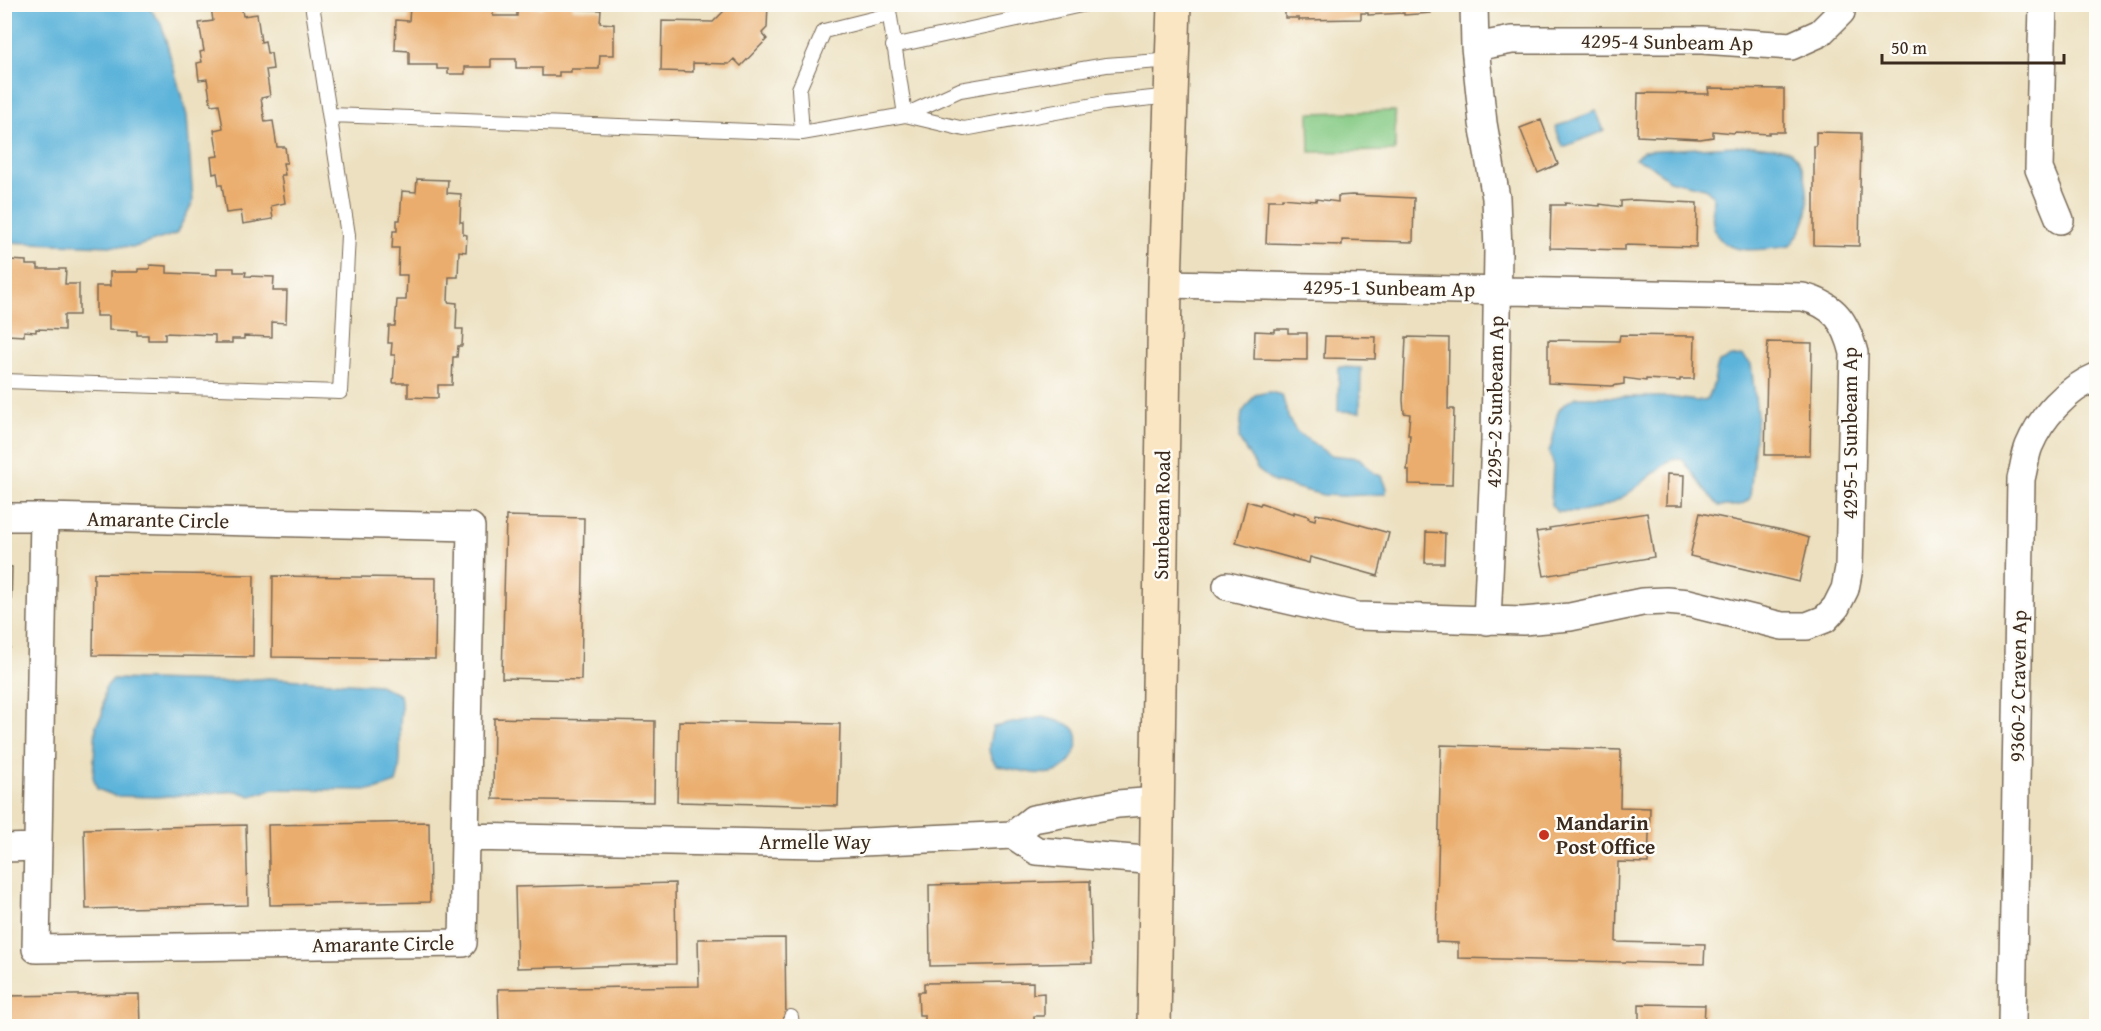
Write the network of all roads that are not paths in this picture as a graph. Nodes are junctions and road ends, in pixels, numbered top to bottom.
1 (312, 4) edge
2 (1086, 4) edge
3 (1174, 4) edge
4 (1474, 4) edge
5 (1841, 4) edge
6 (2043, 4) edge
7 (888, 10) edge
8 (893, 46) junction
9 (1476, 47) junction
10 (1174, 60) junction
11 (1172, 96) junction
12 (905, 115) junction
13 (331, 116) junction
14 (802, 133) junction
15 (2060, 220) dead end
16 (1165, 284) junction
17 (1497, 290) junction
18 (2097, 377) edge
19 (4, 381) edge
20 (4, 517) edge
21 (44, 517) junction
22 (1227, 586) dead end
23 (1487, 621) junction
24 (1157, 801) junction
25 (1012, 835) junction
26 (465, 837) junction
27 (38, 847) junction
28 (4, 848) edge
29 (1157, 861) junction
30 (1154, 1026) edge
31 (2012, 1026) edge

1 - 13 lane
2 - 8 lane
3 - 10 street, Sunbeam Road
4 - 9 street, 4295-2 Sunbeam Ap
5 - 9 street, 4295-4 Sunbeam Ap
6 - 15 street
7 - 8 lane
7 - 14 lane
8 - 12 lane
9 - 17 street, 4295-2 Sunbeam Ap
10 - 11 street, Sunbeam Road
10 - 12 lane
11 - 12 lane
11 - 16 street, Sunbeam Road
12 - 14 lane
13 - 14 lane
13 - 19 lane
16 - 17 street, 4295-1 Sunbeam Ap
16 - 24 street, Sunbeam Road
17 - 23 street, 4295-2 Sunbeam Ap
17 - 23 street, 4295-1 Sunbeam Ap
18 - 31 street, 9360-2 Craven Ap
20 - 21 street
21 - 26 street, Amarante Circle
21 - 27 street, Amarante Circle
22 - 23 street, 4295-1 Sunbeam Ap
24 - 25 street
24 - 29 street, Sunbeam Road
25 - 26 street, Armelle Way
25 - 29 street
26 - 27 street, Amarante Circle
27 - 28 street
29 - 30 street, Sunbeam Road

